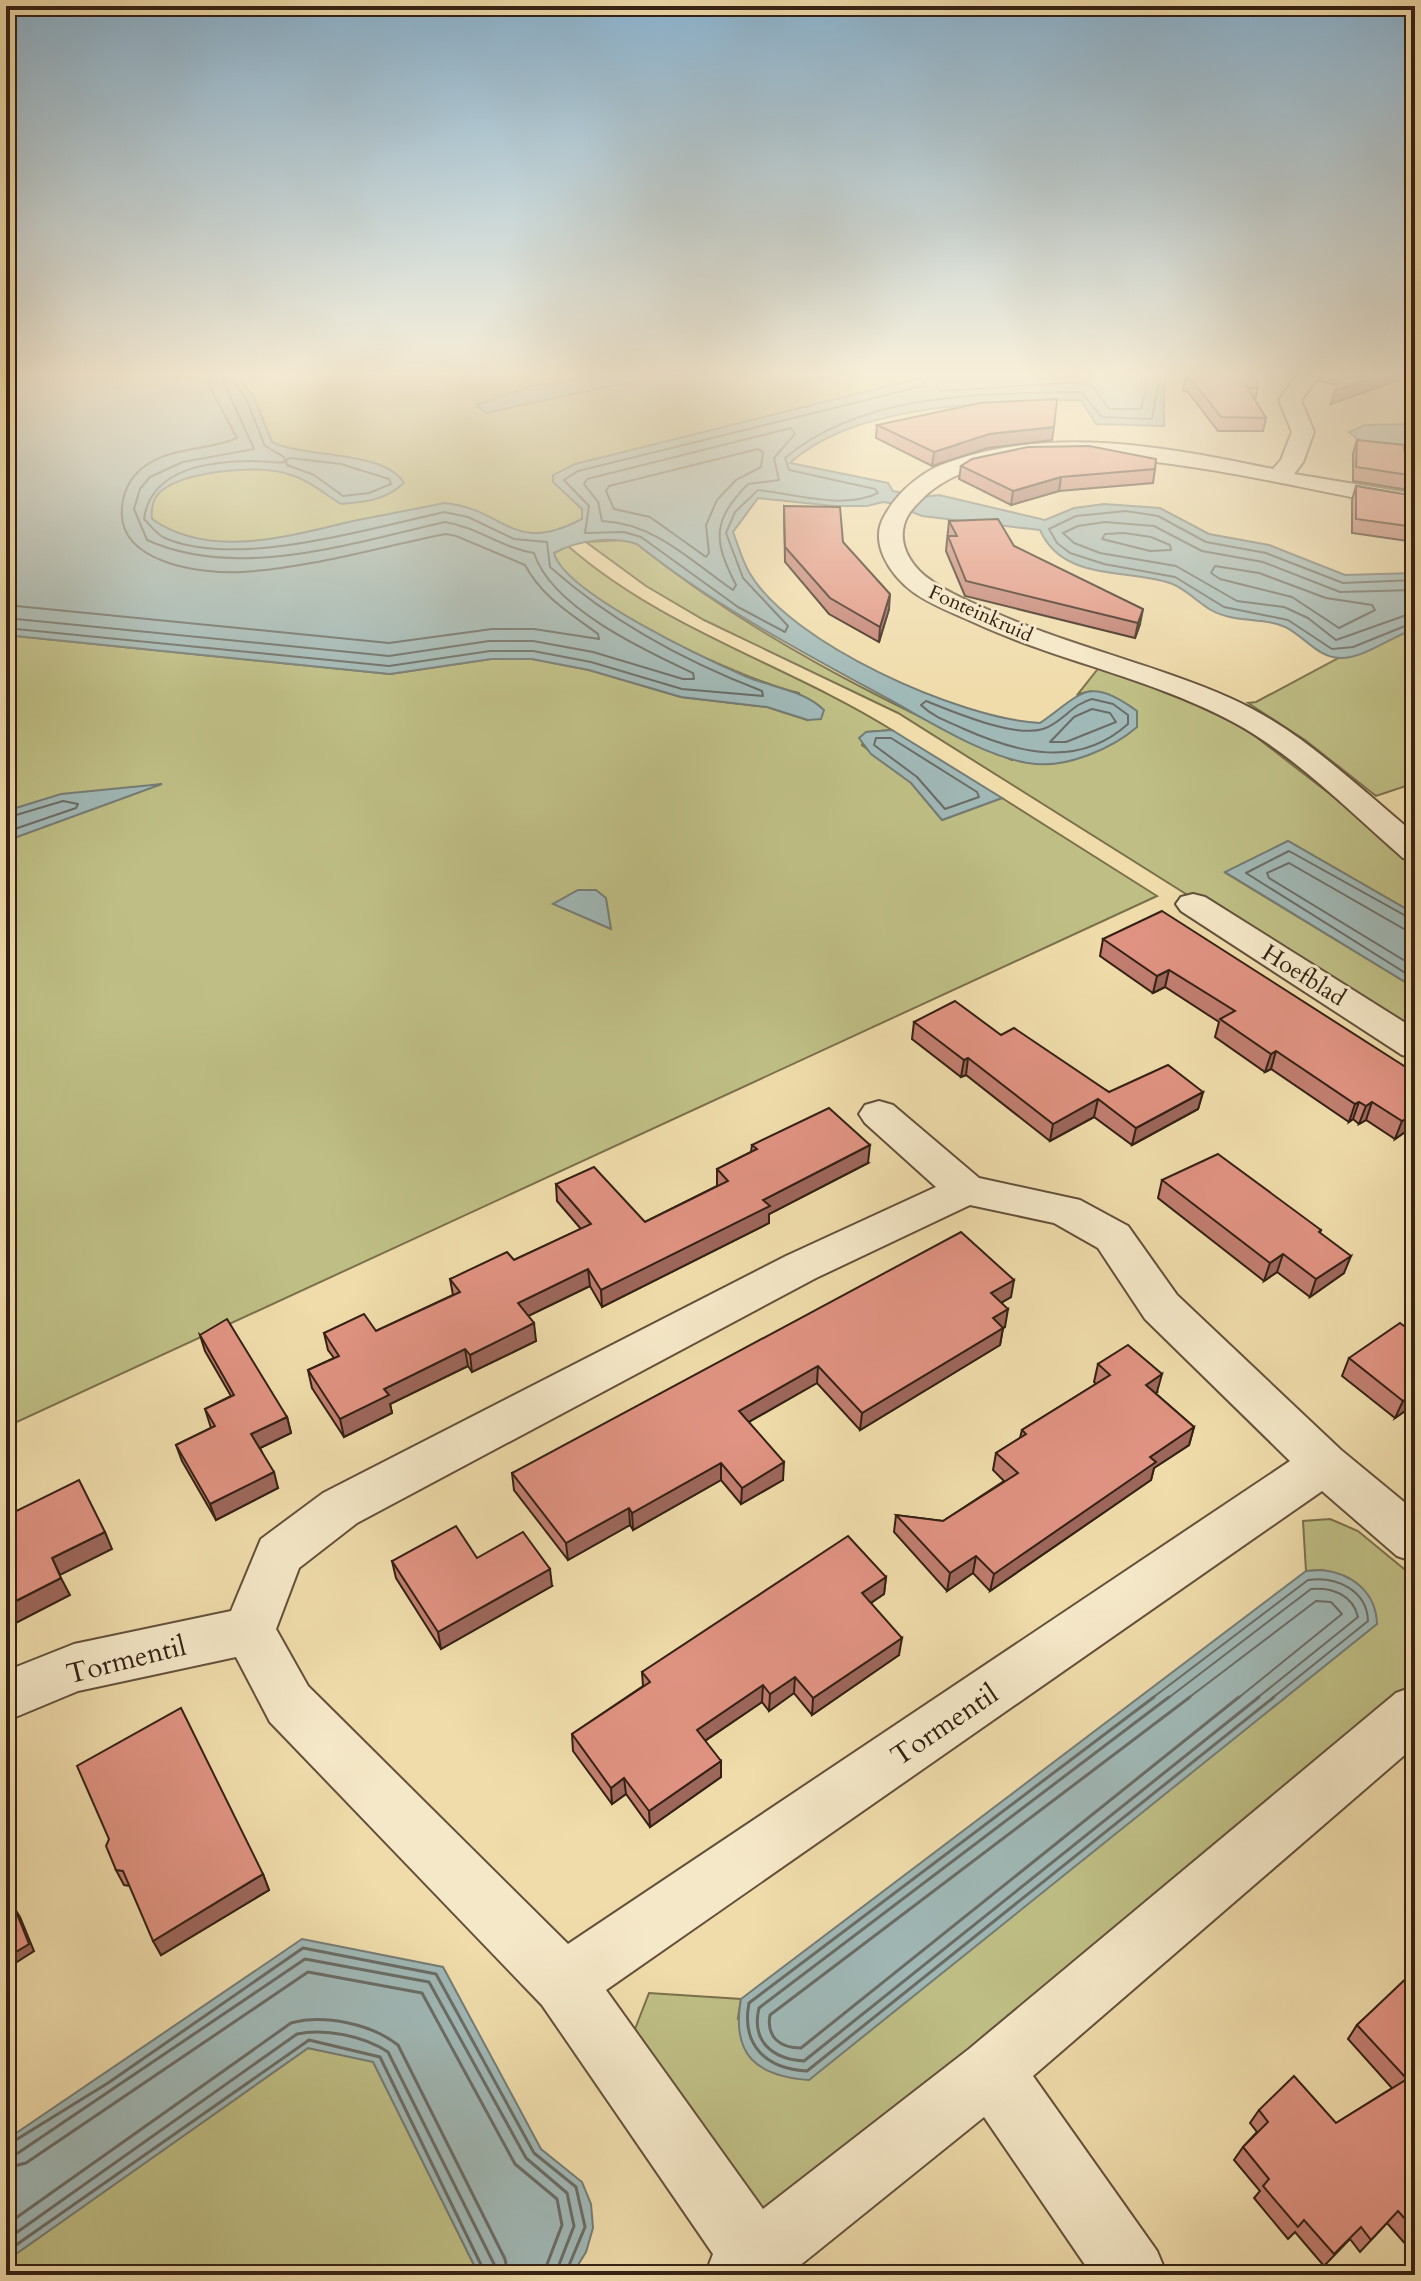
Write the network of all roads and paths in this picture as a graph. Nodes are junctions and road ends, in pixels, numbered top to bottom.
1 (929, 480) edge
2 (1303, 480) edge
3 (1415, 501) edge
4 (1415, 851) edge
5 (1193, 904) dead end
6 (1415, 1046) edge
7 (879, 1114) dead end
8 (966, 1190) junction
9 (1324, 1464) junction
10 (1415, 1541) edge
11 (249, 1631) junction
12 (6, 1696) edge
13 (1415, 1711) edge
14 (564, 1983) junction
15 (991, 2071) junction
16 (748, 2266) edge
17 (1133, 2275) edge

1 - 4 street, Fonteinkruid
2 - 3 street, Fonteinkruid
5 - 6 street, Hoefblad
7 - 8 street
8 - 9 street
8 - 11 street
9 - 10 street
9 - 14 street, Tormentil
11 - 12 street, Tormentil
11 - 14 street
13 - 15 street
14 - 16 street
15 - 16 street
15 - 17 street

